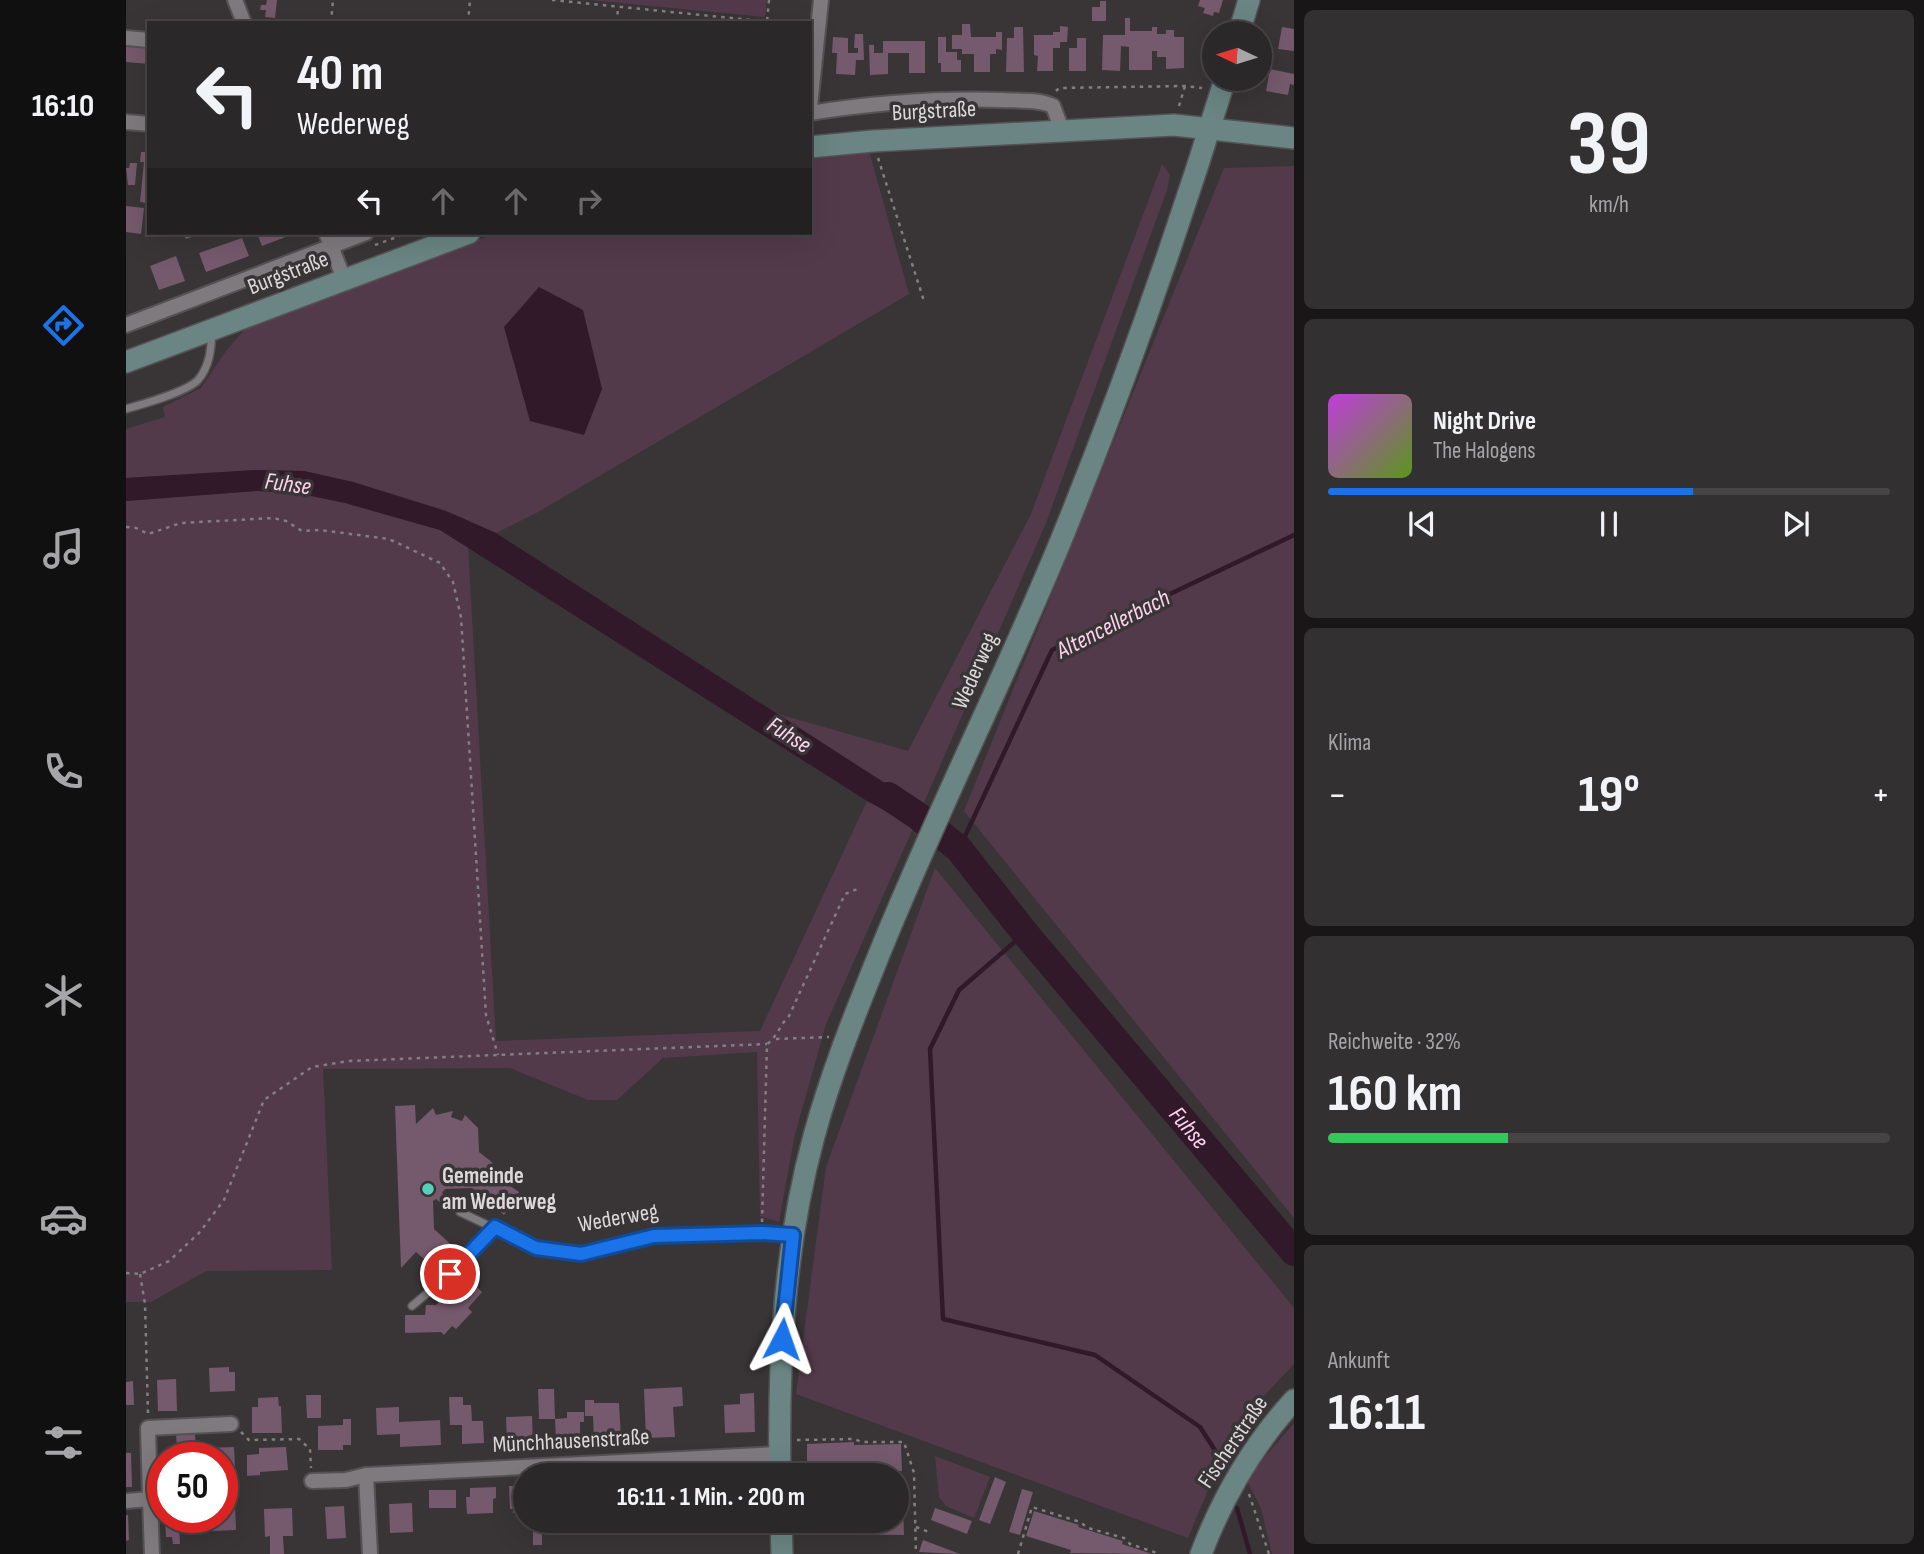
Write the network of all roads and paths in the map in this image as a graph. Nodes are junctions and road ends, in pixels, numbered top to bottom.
1 (235, 0) edge
2 (333, 0) edge
3 (470, 0) edge
4 (552, 0) edge
5 (769, 0) edge
6 (821, 0) edge
7 (1250, 0) edge
8 (618, 7) junction
9 (243, 21) edge
10 (331, 21) edge
11 (468, 21) edge
12 (617, 21) edge
13 (751, 21) edge
14 (767, 21) edge
15 (1243, 21) edge
16 (126, 38) edge
17 (147, 40) edge
18 (812, 83) edge
19 (1185, 86) junction
20 (1202, 86) edge
21 (1221, 91) edge
22 (1042, 102) junction
23 (812, 113) edge
24 (126, 122) edge
25 (147, 124) edge
26 (1174, 125) junction
27 (1210, 129) junction
28 (1062, 130) junction
29 (1294, 138) edge
30 (873, 141) junction
31 (812, 147) edge
32 (355, 235) edge
33 (464, 235) edge
34 (328, 240) edge
35 (344, 279) junction
36 (924, 302) dead end
37 (126, 325) edge
38 (212, 331) junction
39 (126, 362) edge
40 (126, 409) edge
41 (126, 527) edge
42 (860, 888) dead end
43 (846, 1036) junction
44 (774, 1039) junction
45 (767, 1044) junction
46 (498, 1055) junction
47 (460, 1212) dead end
48 (495, 1227) junction
49 (761, 1233) junction
50 (793, 1235) junction
51 (126, 1273) edge
52 (140, 1275) junction
53 (412, 1306) dead end
54 (1294, 1400) edge
55 (232, 1424) joint
56 (148, 1428) junction
57 (148, 1442) edge
58 (779, 1456) edge
59 (366, 1475) junction
60 (312, 1481) joint
61 (1233, 1481) junction
62 (147, 1499) edge
63 (126, 1501) edge
64 (909, 1504) edge
65 (914, 1504) junction
66 (915, 1526) junction
67 (929, 1532) dead end
68 (151, 1533) edge
69 (781, 1533) edge
70 (152, 1554) edge
71 (370, 1554) edge
72 (782, 1554) edge
73 (916, 1554) edge
74 (1018, 1554) edge
75 (1160, 1554) edge
76 (1201, 1554) edge
77 (1269, 1554) edge

1 - 9 street
2 - 10 path
3 - 11 path
4 - 8 path
5 - 14 path
6 - 18 street
7 - 15 main road
8 - 12 path
8 - 13 path
16 - 17 street
19 - 20 path
19 - 22 path
19 - 26 path
21 - 27 main road, Wederweg
22 - 23 street, Burgstraße
22 - 28 street
24 - 25 street
26 - 27 main road, Burgstraße
26 - 28 main road, Burgstraße
27 - 29 main road, Burgstraße
27 - 43 main road, Wederweg
28 - 30 main road, Burgstraße
30 - 31 main road, Burgstraße
30 - 36 path
32 - 34 street, Burgstraße
33 - 35 main road, Burgstraße
34 - 35 street
34 - 37 street, Burgstraße
35 - 38 main road, Burgstraße
38 - 39 main road, Burgstraße
38 - 40 lane
41 - 46 path
42 - 44 path
43 - 44 path
43 - 50 main road, Wederweg
44 - 45 path
45 - 46 path
45 - 49 path
46 - 52 path
47 - 48 lane, Wederweg
48 - 49 lane, Wederweg
48 - 53 lane
49 - 50 lane, Wederweg
50 - 58 main road, Wederweg
51 - 52 path
52 - 56 path
54 - 61 main road, Fischerstraße
55 - 56 street
55 - 60 path
56 - 57 street
58 - 59 street, Münchhausenstraße
58 - 65 path
59 - 60 street, Münchhausenstraße
59 - 71 street
61 - 76 main road, Fischerstraße
61 - 77 path
62 - 63 street
64 - 65 path
65 - 66 path
66 - 67 path
66 - 73 path
68 - 70 street
69 - 72 main road
74 - 75 path

